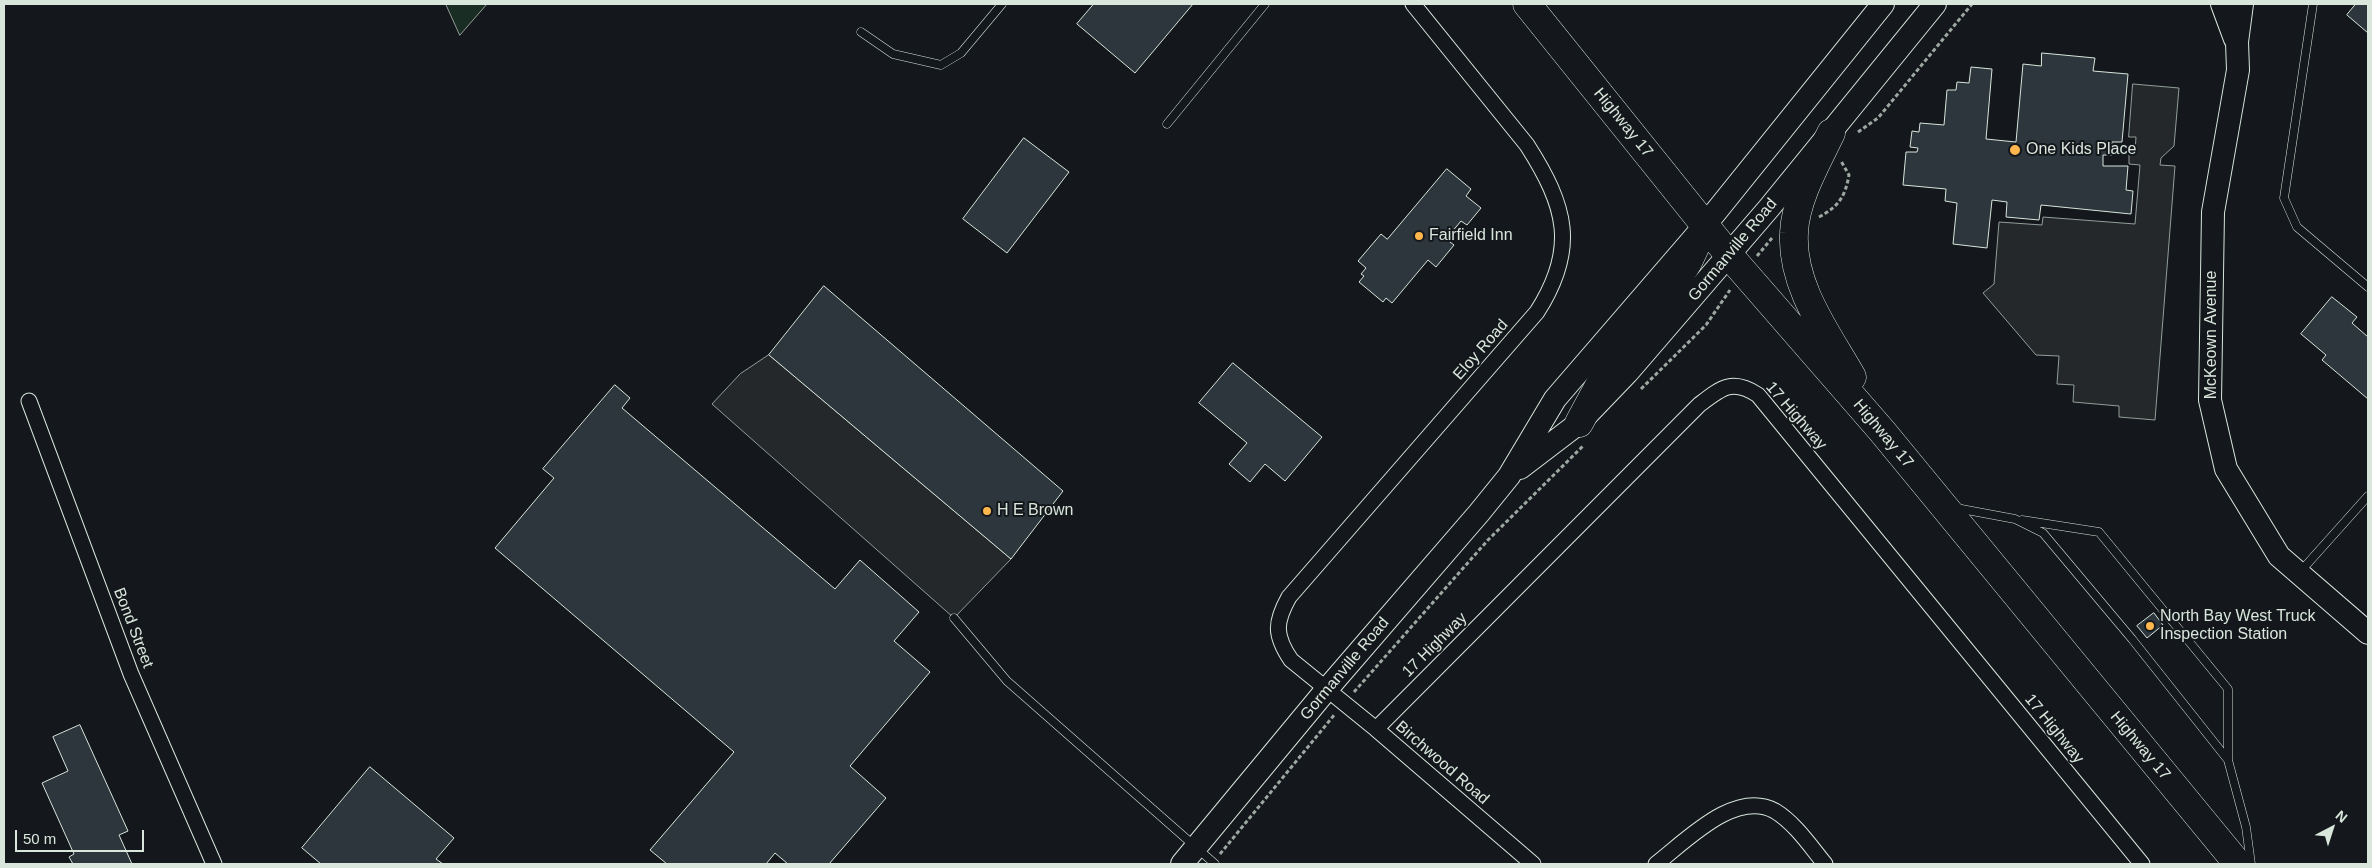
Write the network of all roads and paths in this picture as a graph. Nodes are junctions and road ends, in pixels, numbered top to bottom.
1 (1002, 4) edge
2 (1266, 4) edge
3 (1413, 4) edge
4 (1528, 4) edge
5 (1883, 4) edge
6 (1935, 4) edge
7 (1972, 4) edge
8 (2222, 4) edge
9 (2242, 4) edge
10 (2313, 4) edge
11 (861, 32) dead end
12 (2236, 42) junction
13 (1167, 124) dead end
14 (1842, 134) junction
15 (1840, 159) dead end
16 (1706, 224) junction
17 (1794, 232) junction
18 (1736, 262) junction
19 (2368, 287) edge
20 (1636, 395) dead end
21 (29, 401) dead end
22 (1882, 431) junction
23 (1583, 433) junction
24 (1509, 476) junction
25 (2367, 501) edge
26 (1942, 506) junction
27 (2015, 519) junction
28 (2298, 573) junction
29 (954, 618) dead end
30 (2368, 632) edge
31 (1327, 689) junction
32 (1344, 703) junction
33 (1376, 729) junction
34 (2228, 760) junction
35 (1189, 856) edge
36 (214, 864) edge
37 (1214, 864) edge
38 (1533, 864) edge
39 (1656, 864) edge
40 (1825, 864) edge
41 (2142, 864) edge
42 (2238, 864) edge
43 (2251, 864) edge

1 - 11 lane
2 - 13 lane
3 - 31 street, Eloy Road
4 - 16 highway, Highway 17
5 - 16 street, Gormanville Road
6 - 14 street, Gormanville Road
7 - 14 path
8 - 12 street, McKeown Avenue
9 - 12 street, McKeown Avenue
10 - 19 lane
12 - 28 street, McKeown Avenue
14 - 17 highway
14 - 18 street, Gormanville Road
15 - 17 path
16 - 18 highway, Highway 17
16 - 23 highway
16 - 24 street, Gormanville Road
17 - 18 path
17 - 22 highway
18 - 20 path
18 - 22 highway, Highway 17
18 - 23 street, Gormanville Road
21 - 36 street, Bond Street
22 - 26 highway, Highway 17
23 - 24 street, Gormanville Road
23 - 32 path
24 - 31 street, Gormanville Road
25 - 28 lane
26 - 27 lane
26 - 42 highway, Highway 17
27 - 34 lane
27 - 34 lane
28 - 30 street, McKeown Avenue
29 - 35 lane
31 - 32 street, Birchwood Road
31 - 35 street, Gormanville Road
32 - 33 street, Birchwood Road
32 - 37 path
33 - 38 street, Birchwood Road
33 - 41 street, 17 Highway
34 - 43 lane
35 - 37 lane
39 - 40 street

